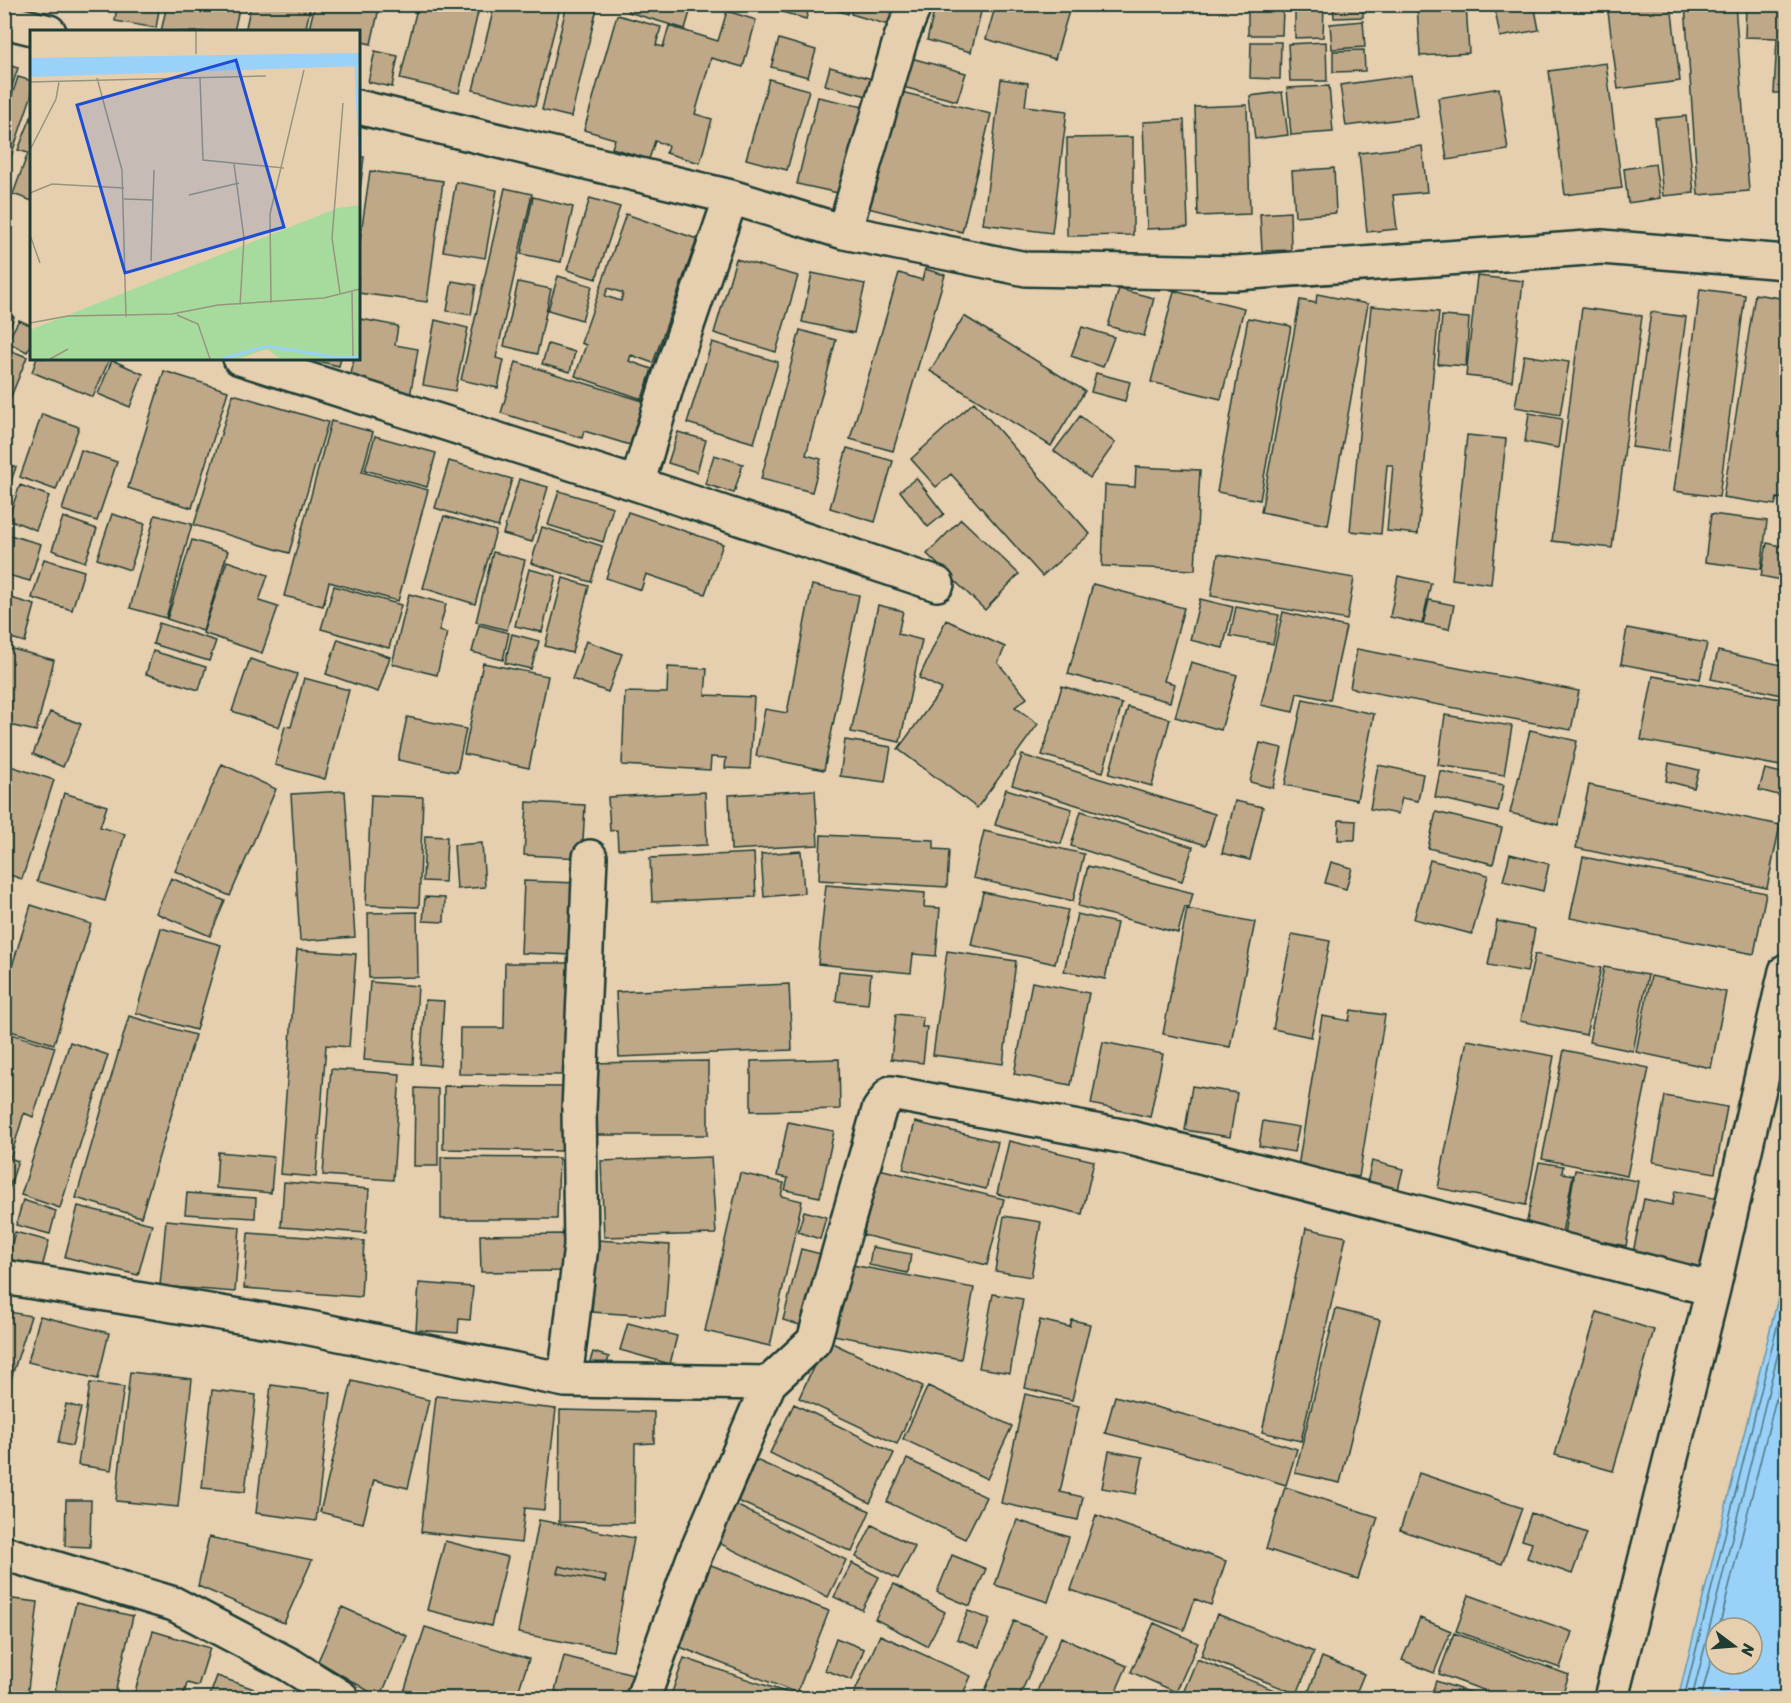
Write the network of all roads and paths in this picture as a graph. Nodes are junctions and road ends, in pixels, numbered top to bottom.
1 (915, 4) edge
2 (4, 21) edge
3 (41, 30) edge
4 (360, 107) edge
5 (731, 197) junction
6 (844, 232) junction
7 (1786, 262) edge
8 (246, 360) edge
9 (637, 483) junction
10 (937, 584) dead end
11 (590, 857) dead end
12 (1786, 971) edge
13 (4, 1276) edge
14 (1713, 1289) junction
15 (565, 1380) junction
16 (769, 1383) junction
17 (4, 1552) edge
18 (342, 1698) edge
19 (642, 1698) edge
20 (1611, 1698) edge

1 - 6 street
2 - 3 street
4 - 5 street
5 - 6 street
5 - 9 street
6 - 7 street
8 - 9 street
9 - 10 street
11 - 15 street
12 - 14 street
13 - 15 street
14 - 16 street
14 - 20 street
15 - 16 street
16 - 19 street
17 - 18 street

